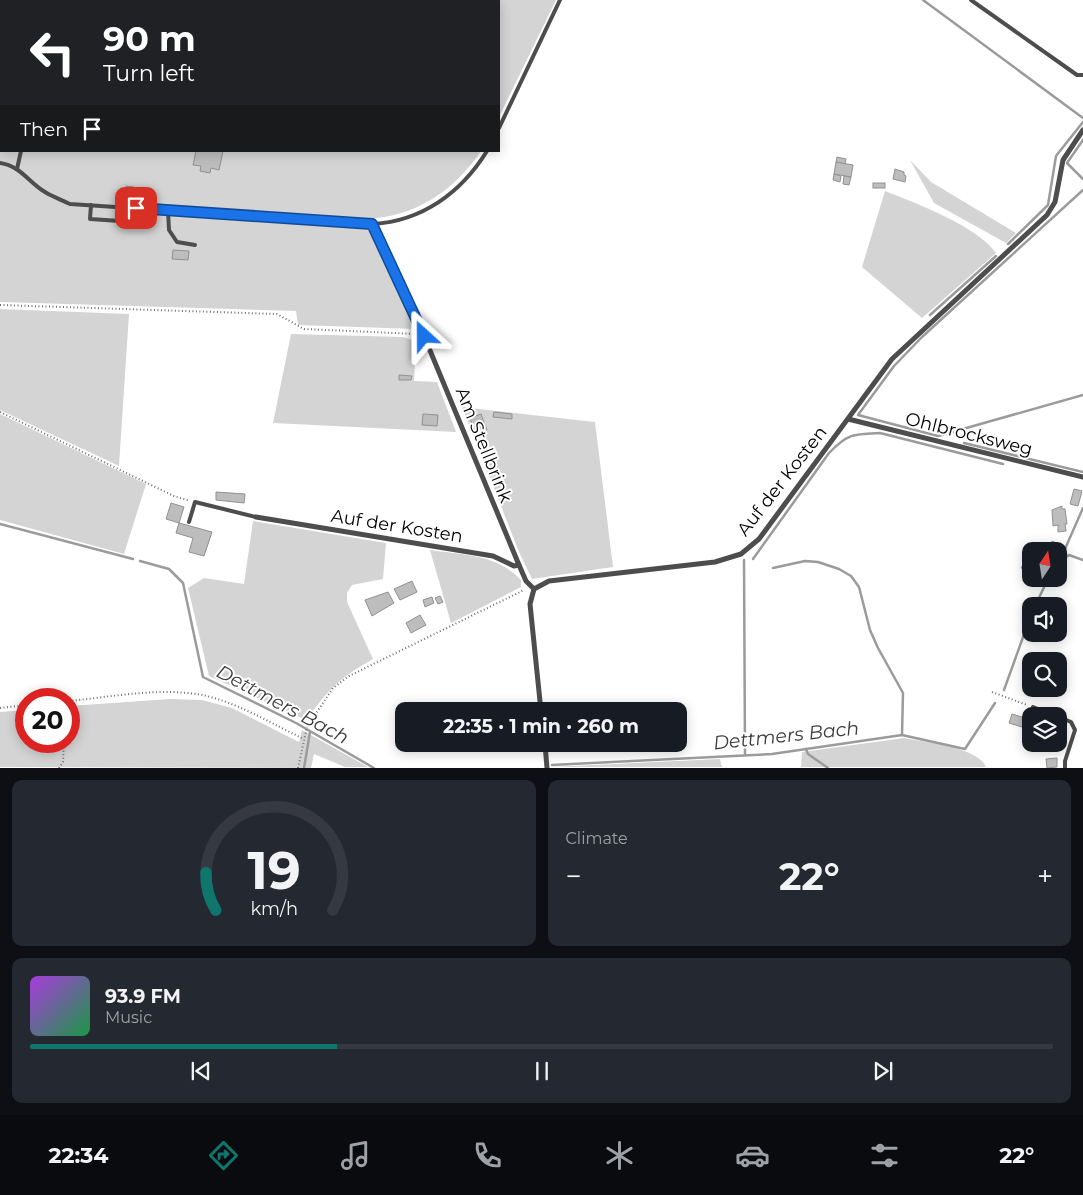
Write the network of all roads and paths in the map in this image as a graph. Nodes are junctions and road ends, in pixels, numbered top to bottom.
1 (560, 0) edge
2 (971, 0) edge
3 (1083, 75) edge
4 (500, 126) edge
5 (1083, 130) edge
6 (21, 152) edge
7 (486, 152) edge
8 (0, 163) edge
9 (17, 169) junction
10 (91, 205) junction
11 (151, 209) junction
12 (168, 210) junction
13 (372, 224) junction
14 (194, 245) dead end
15 (0, 305) edge
16 (424, 336) junction
17 (0, 412) edge
18 (848, 419) junction
19 (1083, 477) edge
20 (195, 502) junction
21 (256, 517) joint
22 (189, 522) dead end
23 (519, 565) junction
24 (534, 589) junction
25 (992, 692) dead end
26 (80, 700) edge
27 (540, 702) edge
28 (15, 706) edge
29 (1033, 707) edge
30 (0, 708) edge
31 (1067, 720) edge
32 (304, 739) junction
33 (546, 752) edge
34 (63, 753) edge
35 (59, 768) edge
36 (298, 768) edge
37 (548, 768) edge
38 (1065, 768) edge

1 - 4 lane
2 - 3 lane
5 - 18 street, Auf der Kosten
6 - 9 lane
7 - 13 lane
8 - 9 lane
9 - 10 lane
10 - 11 lane
10 - 11 lane
11 - 12 lane
12 - 13 lane
12 - 14 lane
13 - 16 lane
15 - 16 path
16 - 23 street, Am Stellbrink
17 - 20 path
18 - 19 street, Ohlbrocksweg
18 - 24 street, Auf der Kosten
20 - 21 lane
20 - 22 lane
21 - 23 street, Auf der Kosten
23 - 24 street
24 - 27 street
24 - 32 path
25 - 29 path
26 - 32 path
28 - 30 path
31 - 38 lane
32 - 36 path
33 - 37 street
34 - 35 path

